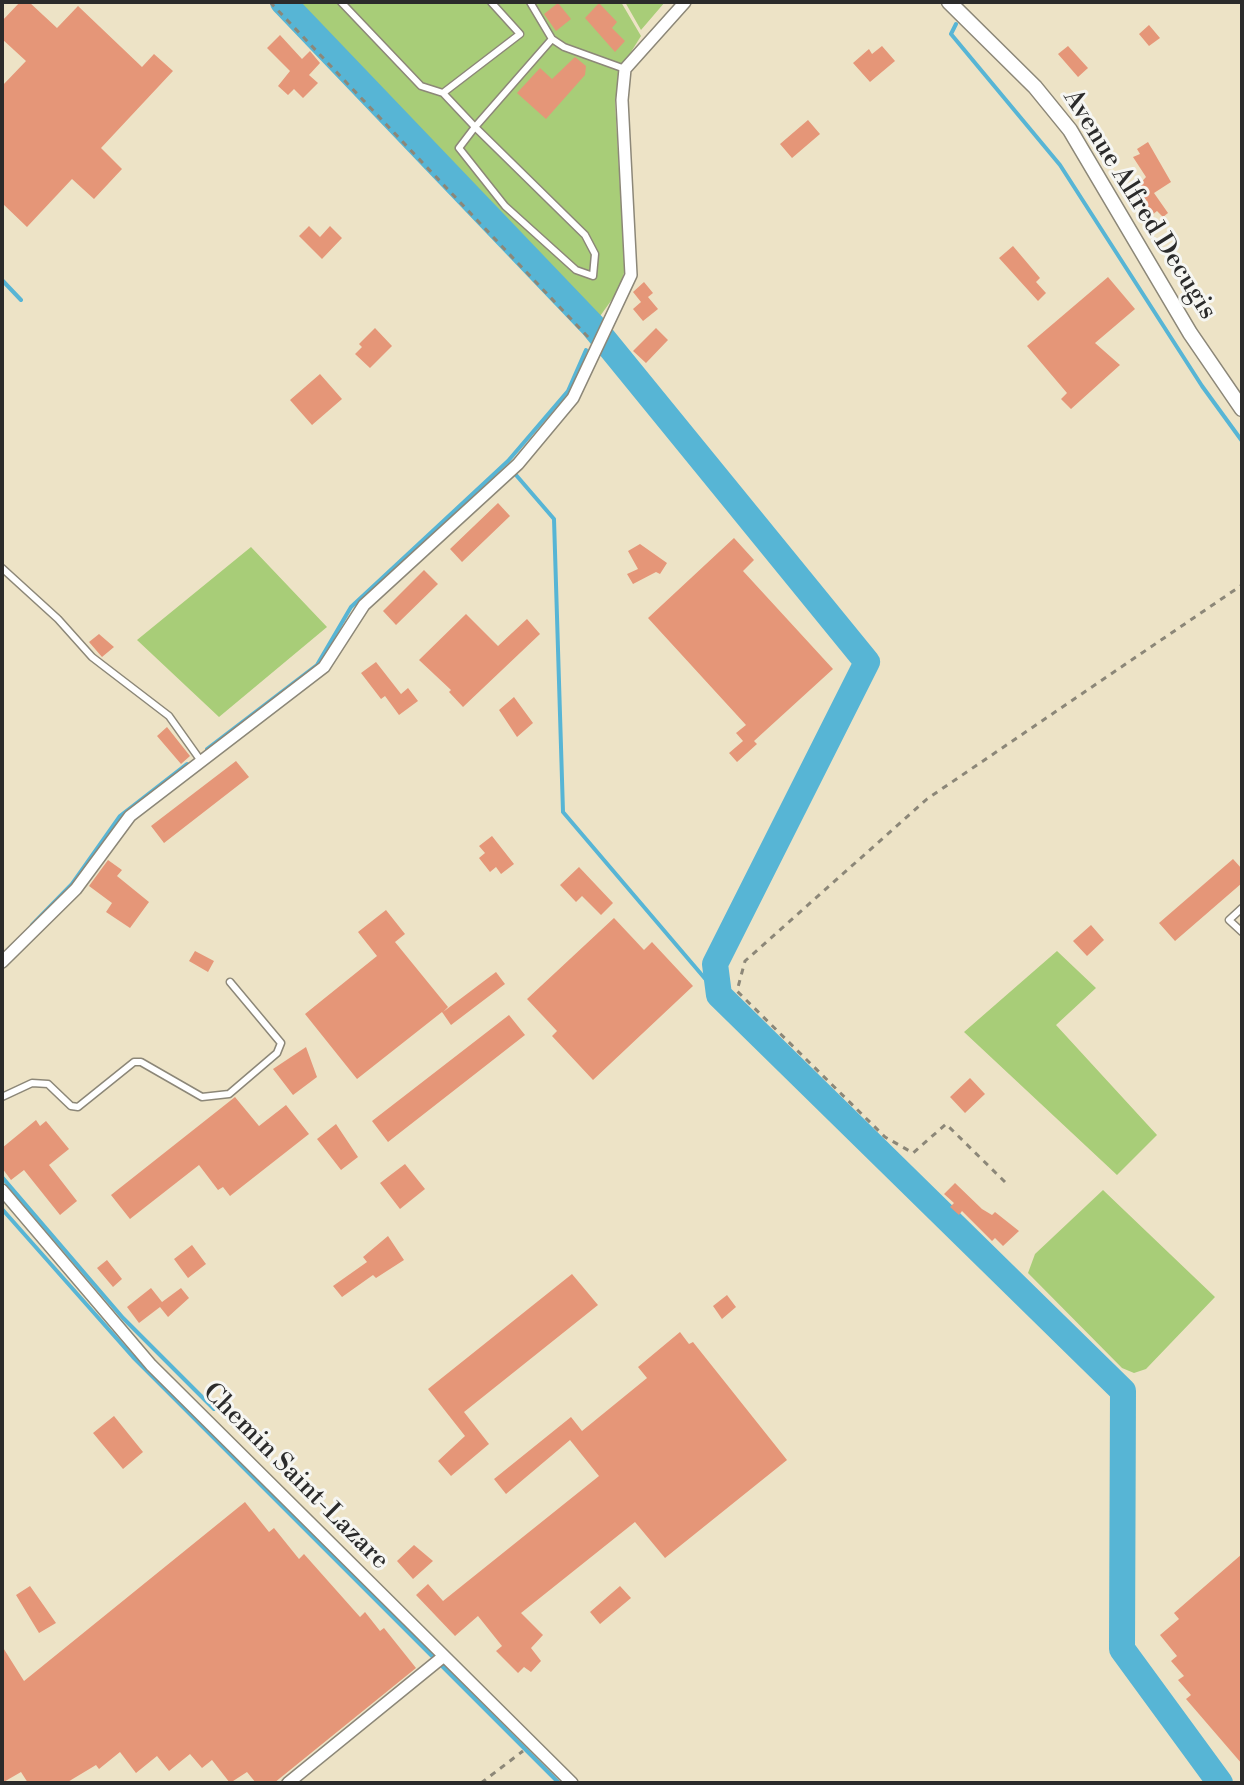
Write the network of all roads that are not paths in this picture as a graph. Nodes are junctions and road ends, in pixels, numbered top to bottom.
1 (341, 2) edge
2 (491, 2) edge
3 (530, 2) edge
4 (685, 2) edge
5 (949, 2) edge
6 (552, 39) junction
7 (625, 69) junction
8 (443, 93) junction
9 (475, 127) junction
10 (1242, 409) edge
11 (2, 568) edge
12 (201, 761) junction
13 (1242, 908) edge
14 (1242, 932) edge
15 (2, 962) edge
16 (230, 982) dead end
17 (2, 1097) edge
18 (2, 1190) edge
19 (439, 1660) junction
20 (288, 1783) edge
21 (572, 1783) edge

1 - 8 lane
2 - 8 lane
3 - 6 lane
4 - 7 street
5 - 10 street, Avenue Alfred Decugis
6 - 7 lane
6 - 9 lane
7 - 12 street
8 - 9 lane
9 - 9 lane
11 - 12 lane
12 - 15 street
13 - 14 lane
16 - 17 lane
18 - 19 street, Chemin Saint-Lazare
19 - 20 street
19 - 21 street, Chemin Saint-Lazare

